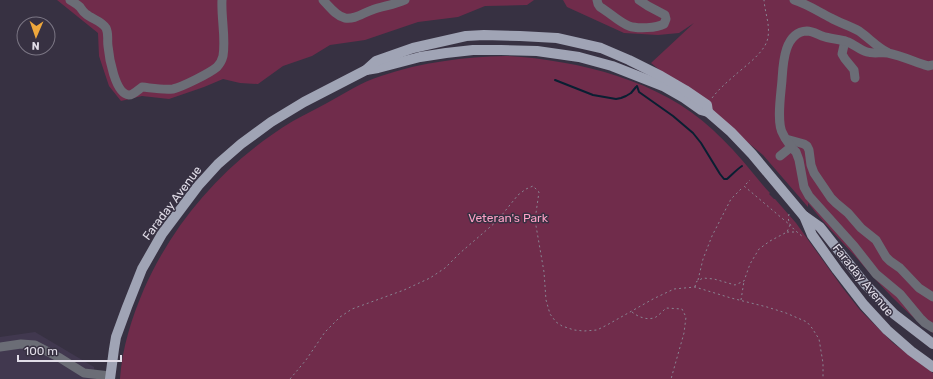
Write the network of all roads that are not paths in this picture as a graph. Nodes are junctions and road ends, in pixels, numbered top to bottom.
1 (70, 0) edge
2 (222, 0) edge
3 (323, 0) edge
4 (405, 0) edge
5 (597, 0) edge
6 (639, 0) edge
7 (794, 0) edge
8 (845, 41) junction
9 (890, 54) junction
10 (933, 66) edge
11 (366, 70) junction
12 (855, 78) dead end
13 (707, 108) junction
14 (786, 139) junction
15 (791, 147) junction
16 (780, 156) dead end
17 (803, 215) junction
18 (933, 297) edge
19 (933, 328) edge
20 (933, 344) edge
21 (0, 347) edge
22 (933, 367) edge
23 (110, 378) edge

1 - 2 lane
3 - 4 lane
5 - 6 lane
7 - 9 lane
8 - 9 lane
8 - 12 lane
8 - 14 lane
9 - 10 lane
11 - 13 main road, Faraday Avenue
11 - 13 main road, Faraday Avenue
11 - 23 main road, Faraday Avenue
13 - 17 main road, Faraday Avenue
14 - 15 lane
14 - 18 lane
15 - 16 lane
15 - 19 lane
17 - 20 main road, Faraday Avenue
17 - 22 main road, Faraday Avenue
21 - 23 lane

